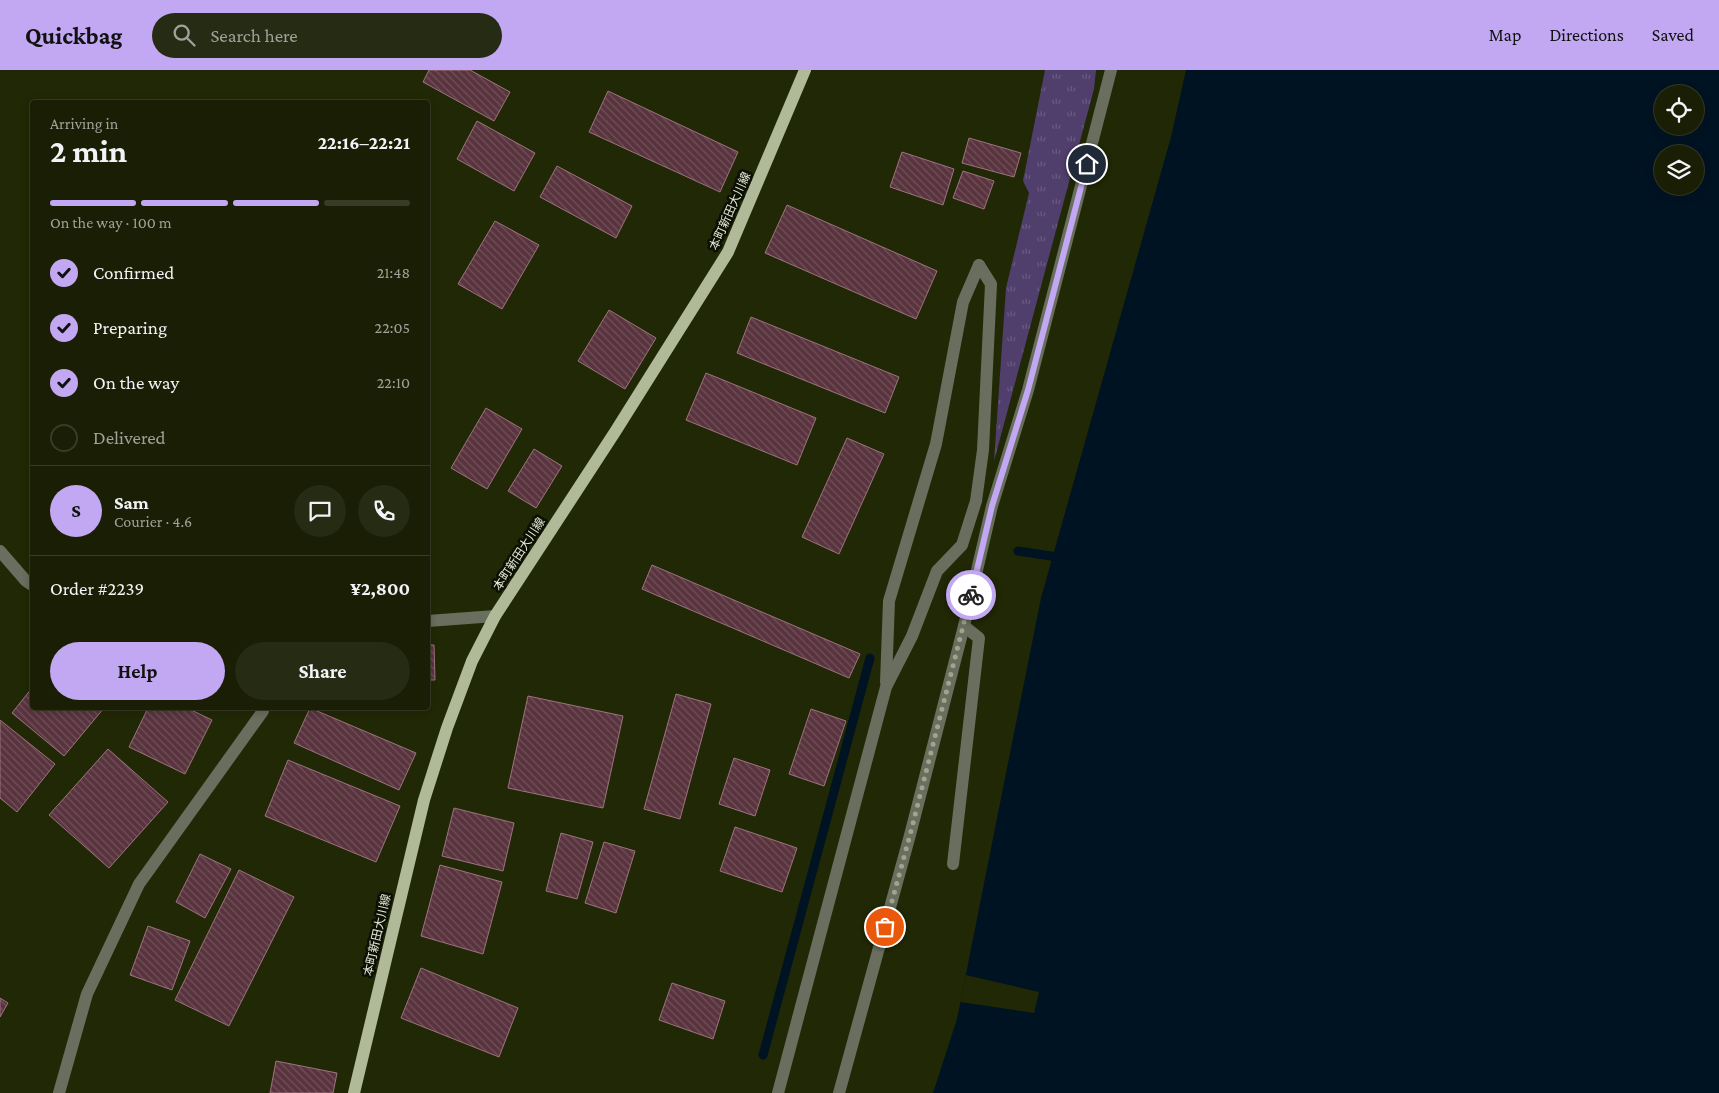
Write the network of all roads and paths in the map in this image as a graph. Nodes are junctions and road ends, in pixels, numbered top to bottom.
1 (805, 70) edge
2 (1111, 70) edge
3 (976, 500) junction
4 (992, 506) junction
5 (0, 551) edge
6 (30, 584) edge
7 (495, 616) junction
8 (430, 621) edge
9 (964, 626) junction
10 (886, 687) junction
11 (263, 710) edge
12 (953, 864) dead end
13 (59, 1093) edge
14 (354, 1093) edge
15 (778, 1093) edge
16 (839, 1093) edge

1 - 7 main road, 本町新田大川線
2 - 4 street
3 - 4 street
3 - 10 street
3 - 10 street
4 - 9 street
5 - 6 street
7 - 8 street
7 - 14 main road, 本町新田大川線
9 - 12 street
9 - 16 street
10 - 15 street
11 - 13 street

